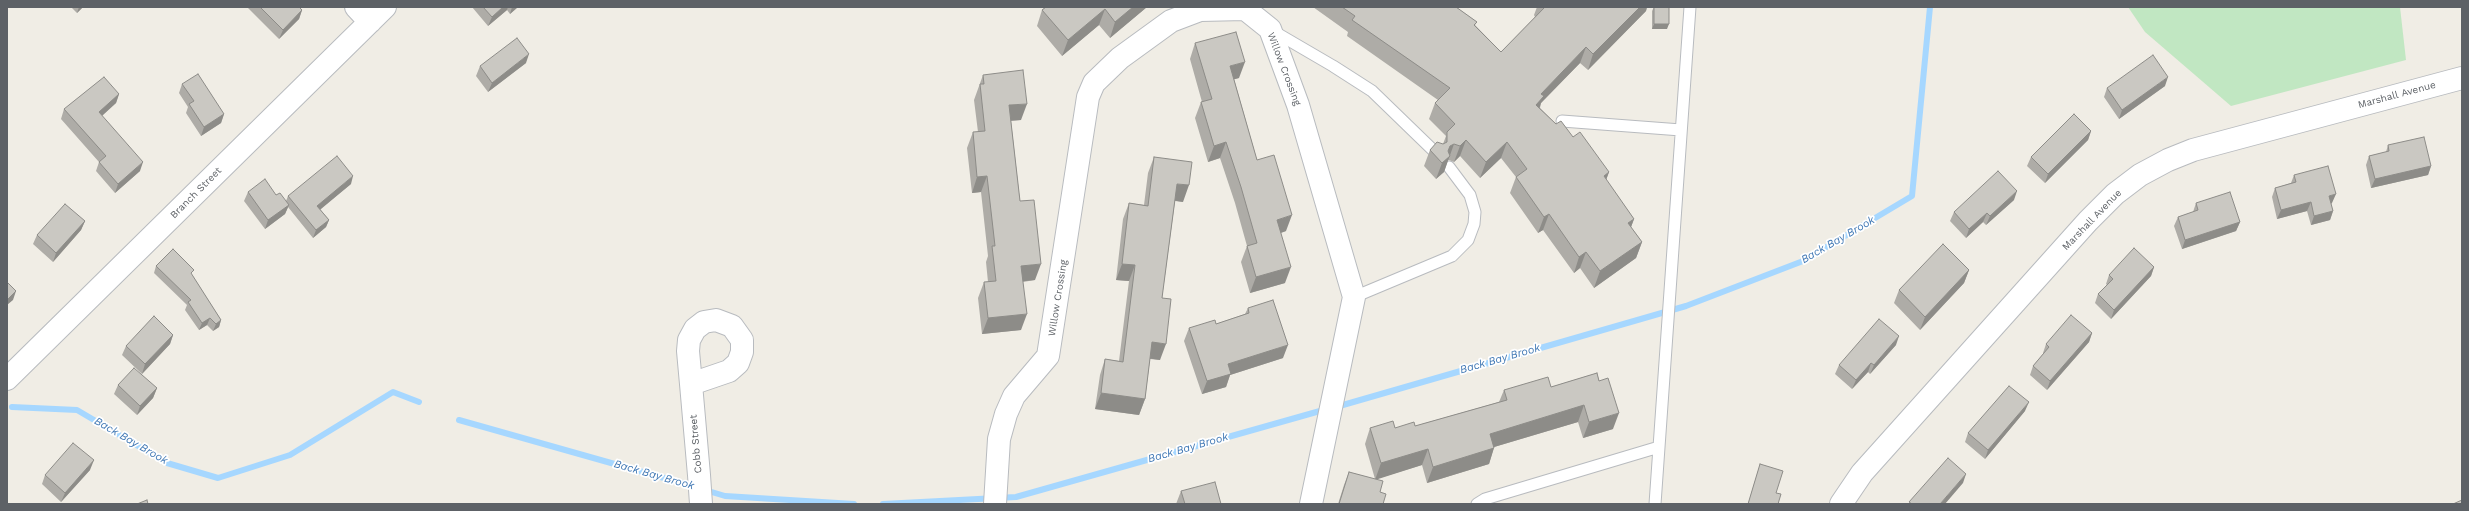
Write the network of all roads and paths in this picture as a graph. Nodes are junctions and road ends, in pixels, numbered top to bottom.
1 (386, 7) edge
2 (1690, 7) edge
3 (1245, 8) edge
4 (363, 14) edge
5 (1270, 29) junction
6 (2462, 78) edge
7 (1562, 120) edge
8 (1681, 130) junction
9 (1436, 153) edge
10 (1449, 167) edge
11 (1354, 296) junction
12 (7, 379) edge
13 (691, 384) dead end
14 (1659, 447) junction
15 (995, 496) edge
16 (701, 503) edge
17 (1311, 504) edge
18 (1478, 504) edge
19 (1655, 504) edge
20 (1841, 504) edge

1 - 4 street, Branch Street
2 - 8 lane
3 - 5 street, Willow Crossing
3 - 15 street, Willow Crossing
4 - 12 street, Branch Street
5 - 9 lane
5 - 11 street, Willow Crossing
6 - 20 street, Marshall Avenue
7 - 8 lane
8 - 14 lane
10 - 11 lane
11 - 17 street, Willow Crossing
13 - 16 street, Cobb Street
14 - 18 lane
14 - 19 lane

